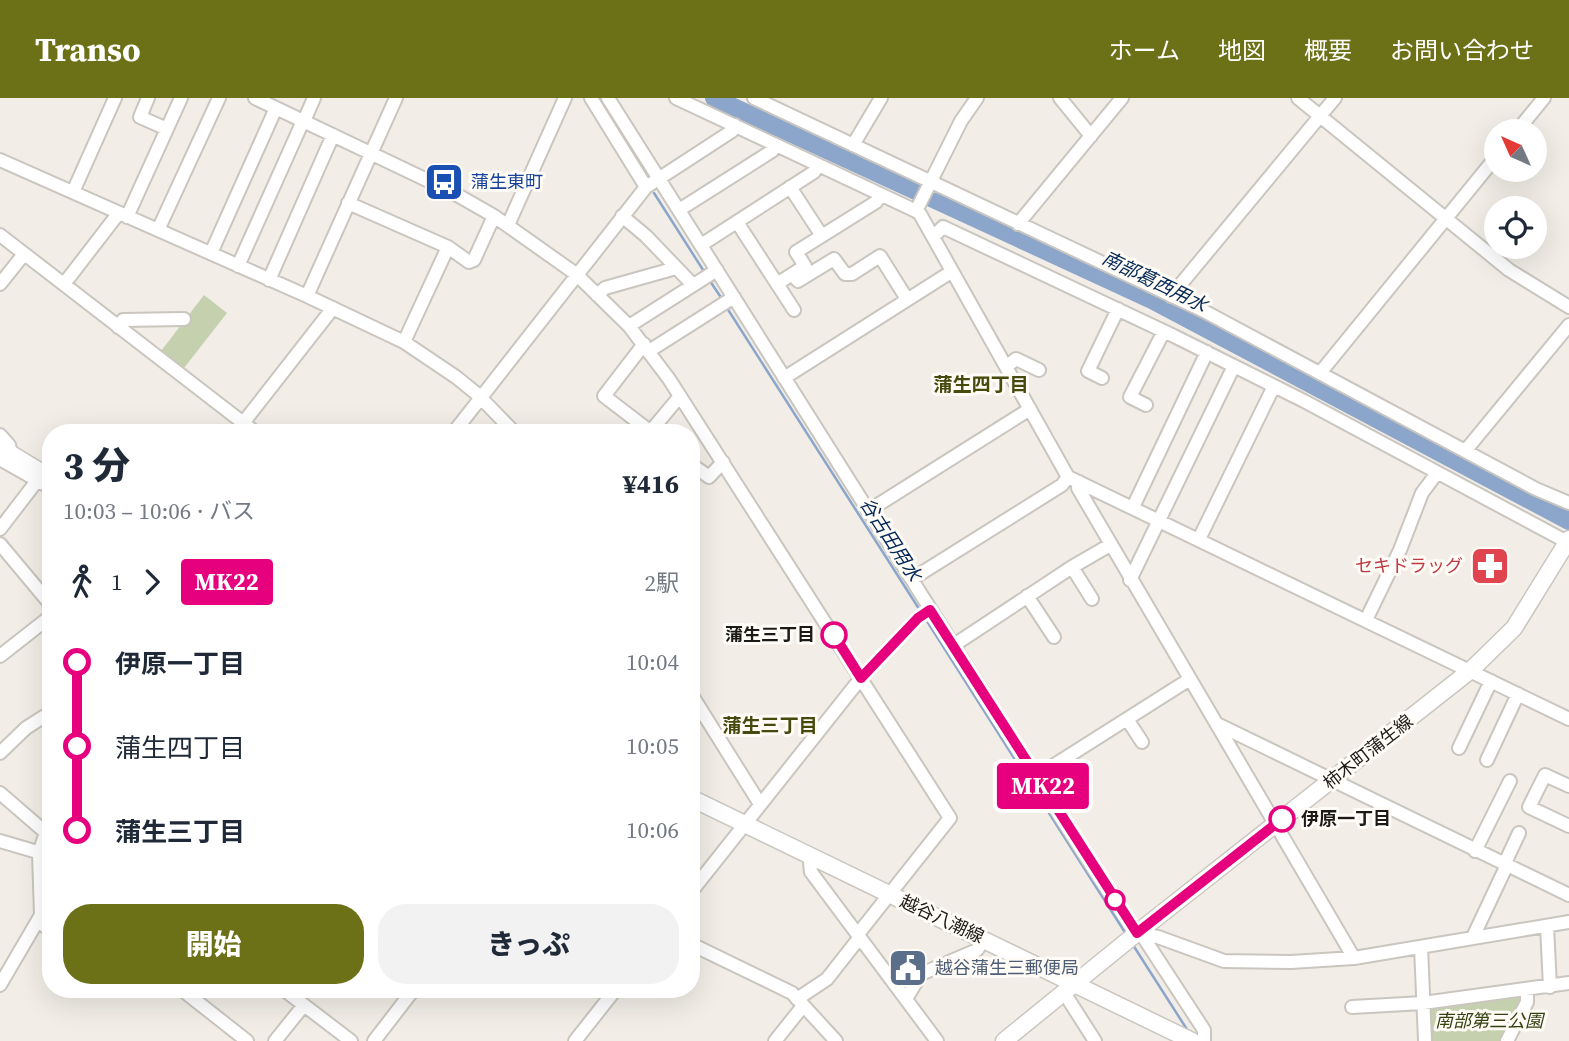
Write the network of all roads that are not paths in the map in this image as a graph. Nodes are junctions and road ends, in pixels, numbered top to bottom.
1 (115, 98) edge
2 (148, 98) edge
3 (181, 98) edge
4 (219, 98) edge
5 (255, 98) edge
6 (314, 98) edge
7 (396, 98) edge
8 (565, 98) edge
9 (591, 98) edge
10 (608, 98) edge
11 (676, 98) edge
12 (754, 98) edge
13 (880, 98) edge
14 (977, 98) edge
15 (1060, 98) edge
16 (1122, 98) edge
17 (1298, 98) edge
18 (1335, 98) edge
19 (1539, 100) edge
20 (276, 108) junction
21 (1320, 116) junction
22 (1526, 119) edge
23 (303, 121) junction
24 (735, 125) junction
25 (167, 129) junction
26 (333, 135) junction
27 (1091, 136) junction
28 (775, 145) junction
29 (853, 145) junction
30 (371, 154) junction
31 (0, 160) edge
32 (818, 165) junction
33 (1484, 172) edge
34 (658, 178) junction
35 (928, 183) junction
36 (646, 187) junction
37 (790, 187) junction
38 (73, 192) junction
39 (881, 195) junction
40 (348, 202) junction
41 (916, 209) junction
42 (679, 210) junction
43 (123, 216) junction
44 (494, 216) junction
45 (622, 216) junction
46 (1446, 218) junction
47 (737, 222) junction
48 (1018, 223) junction
49 (508, 225) junction
50 (158, 230) junction
51 (0, 235) edge
52 (822, 236) junction
53 (933, 237) junction
54 (701, 244) junction
55 (447, 247) junction
56 (211, 253) junction
57 (24, 254) junction
58 (238, 266) junction
59 (676, 268) junction
60 (717, 270) junction
61 (951, 272) junction
62 (576, 274) junction
63 (793, 275) junction
64 (269, 280) junction
65 (0, 284) edge
66 (64, 284) junction
67 (693, 285) junction
68 (777, 285) junction
69 (597, 295) junction
70 (307, 296) junction
71 (1171, 296) junction
72 (734, 297) junction
73 (907, 299) junction
74 (1569, 307) edge
75 (333, 308) junction
76 (1118, 309) junction
77 (794, 310) dead end
78 (184, 319) dead end
79 (1569, 325) edge
80 (629, 326) junction
81 (118, 327) junction
82 (1164, 331) junction
83 (404, 342) junction
84 (647, 347) junction
85 (1207, 352) junction
86 (1234, 366) junction
87 (1006, 367) junction
88 (1039, 370) dead end
89 (1320, 373) junction
90 (784, 378) junction
91 (1102, 378) dead end
92 (1274, 386) junction
93 (680, 396) junction
94 (481, 397) junction
95 (1146, 405) dead end
96 (1030, 409) junction
97 (234, 424) edge
98 (242, 424) edge
99 (460, 424) edge
100 (506, 424) edge
101 (640, 424) edge
102 (657, 424) edge
103 (698, 424) edge
104 (700, 427) edge
105 (0, 435) edge
106 (1466, 450) junction
107 (4, 453) edge
108 (723, 462) junction
109 (700, 470) edge
110 (1437, 473) junction
111 (42, 478) edge
112 (1073, 480) junction
113 (42, 483) edge
114 (1569, 503) edge
115 (1133, 507) junction
116 (868, 511) junction
117 (1160, 520) junction
118 (0, 529) edge
119 (1199, 539) junction
120 (1568, 541) edge
121 (0, 544) edge
122 (1110, 545) junction
123 (5, 562) edge
124 (1072, 567) junction
125 (912, 579) junction
126 (1130, 580) junction
127 (1027, 596) junction
128 (42, 597) edge
129 (1092, 599) dead end
130 (930, 610) junction
131 (1366, 620) junction
132 (42, 624) edge
133 (1054, 637) dead end
134 (954, 645) junction
135 (0, 656) edge
136 (1471, 670) junction
137 (861, 678) junction
138 (1190, 679) junction
139 (1491, 681) junction
140 (1518, 694) junction
141 (700, 708) edge
142 (42, 718) edge
143 (1127, 719) junction
144 (1569, 719) edge
145 (1216, 723) junction
146 (1142, 743) dead end
147 (1459, 748) dead end
148 (0, 753) edge
149 (1487, 760) dead end
150 (1037, 776) junction
151 (1334, 780) junction
152 (1510, 781) dead end
153 (1569, 786) edge
154 (0, 793) edge
155 (700, 802) edge
156 (760, 804) junction
157 (744, 824) junction
158 (1275, 824) junction
159 (1569, 825) edge
160 (42, 829) edge
161 (1519, 833) dead end
162 (0, 841) edge
163 (1475, 851) junction
164 (42, 854) edge
165 (813, 857) junction
166 (1505, 866) junction
167 (700, 880) edge
168 (889, 894) junction
169 (1569, 895) edge
170 (42, 900) edge
171 (38, 921) junction
172 (1569, 922) edge
173 (42, 924) edge
174 (1547, 926) junction
175 (1140, 934) junction
176 (859, 936) junction
177 (1473, 937) junction
178 (984, 939) junction
179 (1421, 947) junction
180 (700, 948) edge
181 (1354, 958) junction
182 (1569, 984) edge
183 (0, 985) edge
184 (1550, 986) junction
185 (1068, 987) junction
186 (1527, 990) junction
187 (192, 998) edge
188 (295, 998) edge
189 (407, 998) edge
190 (609, 998) edge
191 (906, 999) junction
192 (800, 1002) junction
193 (1423, 1003) junction
194 (304, 1005) junction
195 (1352, 1007) dead end
196 (1167, 1036) edge
197 (247, 1041) edge
198 (275, 1041) edge
199 (351, 1041) edge
200 (374, 1041) edge
201 (575, 1041) edge
202 (775, 1041) edge
203 (836, 1041) edge
204 (937, 1041) edge
205 (1004, 1041) edge
206 (1095, 1041) edge
207 (1192, 1041) edge
208 (1204, 1041) edge
209 (1425, 1041) edge
210 (1507, 1041) edge

1 - 38 street
2 - 25 street
3 - 25 street
4 - 50 street
5 - 20 street
6 - 23 street
7 - 30 street
8 - 49 street
9 - 36 street
10 - 34 street
11 - 24 street
12 - 29 street
13 - 29 street
14 - 35 street
15 - 27 street
16 - 27 street
17 - 21 street
18 - 21 street
19 - 22 street
20 - 23 street
20 - 56 street
21 - 46 street
21 - 71 street
23 - 26 street
23 - 58 street
24 - 28 street
24 - 34 street
25 - 43 street
26 - 30 street
26 - 64 street
27 - 48 street
28 - 32 street
28 - 42 street
29 - 35 street
30 - 40 street
30 - 44 street
31 - 38 street
32 - 37 street
32 - 39 street
33 - 46 street
34 - 36 street
34 - 42 street
35 - 41 street
35 - 48 street
36 - 45 street
37 - 47 street
37 - 52 street
38 - 43 street
39 - 41 street
39 - 52 street
40 - 55 street
40 - 70 street
41 - 53 street
42 - 54 street
43 - 50 street
43 - 66 street
44 - 49 street
44 - 55 street
45 - 59 street
45 - 62 street
46 - 74 street
46 - 89 street
47 - 54 street
47 - 68 street
48 - 71 street
49 - 62 street
50 - 56 street
51 - 57 street
52 - 63 street
53 - 61 street
53 - 76 street
54 - 60 street
55 - 83 street
56 - 58 street
57 - 65 street
57 - 66 street
58 - 64 street
59 - 67 street
59 - 69 street
60 - 67 street
60 - 72 street
61 - 73 street
61 - 87 street
62 - 69 street
62 - 94 street
63 - 68 street
63 - 73 street
64 - 70 street
66 - 81 street
67 - 80 street
68 - 77 street
69 - 80 street
70 - 75 street
71 - 89 street
72 - 84 street
72 - 90 street
73 - 90 street
75 - 83 street
75 - 98 street
76 - 82 street
76 - 91 street
78 - 81 street
79 - 106 street
80 - 84 street
81 - 97 street
82 - 85 street
82 - 95 street
83 - 94 street
84 - 93 street
84 - 101 street
85 - 86 street
85 - 115 street
86 - 92 street
86 - 117 street
87 - 88 street
87 - 96 street
89 - 106 street
90 - 116 street
92 - 110 street
92 - 119 street
93 - 102 street
93 - 103 street
94 - 99 street
94 - 100 street
96 - 112 street
96 - 116 street
104 - 108 street
105 - 107 street
106 - 114 street
107 - 111 main road
108 - 109 street
108 - 137 street
110 - 120 street
110 - 131 street
112 - 115 street
112 - 122 street
112 - 125 street
113 - 118 street
115 - 117 street
116 - 125 street
117 - 119 street
117 - 126 street
119 - 131 street
120 - 136 main road, 柿木町蒲生線
121 - 123 street
122 - 124 street
122 - 126 street
123 - 128 street
124 - 127 street
124 - 129 street
125 - 130 street
126 - 138 street
127 - 133 street
127 - 134 street
130 - 134 street
130 - 137 street
131 - 136 street
132 - 135 street
134 - 150 street
136 - 139 street
136 - 151 main road, 柿木町蒲生線
137 - 156 street
137 - 168 street
138 - 143 street
138 - 145 street
139 - 140 street
139 - 147 street
140 - 144 street
140 - 149 street
141 - 156 street
142 - 148 street
143 - 146 street
143 - 150 street
145 - 151 street
145 - 158 street
150 - 175 street
151 - 158 main road, 柿木町蒲生線
151 - 163 street
152 - 163 street
153 - 159 street
154 - 160 street
155 - 157 main road, 越谷八潮線
156 - 157 street
157 - 165 main road, 越谷八潮線
157 - 167 street
158 - 175 main road, 柿木町蒲生線
158 - 181 street
161 - 166 street
162 - 164 street
163 - 166 street
165 - 168 main road, 越谷八潮線
165 - 176 street
166 - 169 street
166 - 177 street
168 - 176 street
168 - 178 main road, 越谷八潮線
170 - 171 street
171 - 173 street
171 - 183 street
172 - 174 street
174 - 177 street
174 - 184 street
175 - 181 street
175 - 185 main road, 柿木町蒲生線
175 - 208 street
176 - 191 street
176 - 192 street
177 - 179 street
178 - 185 main road, 越谷八潮線
178 - 191 street
179 - 181 street
179 - 193 street
180 - 192 street
182 - 184 street
184 - 186 street
185 - 196 main road, 越谷八潮線
185 - 205 main road, 柿木町蒲生線
185 - 206 street
186 - 193 street
186 - 210 street
187 - 197 street
188 - 194 street
189 - 200 street
190 - 201 street
191 - 204 street
192 - 202 street
192 - 203 street
193 - 195 street
193 - 209 street
194 - 198 street
194 - 199 street
196 - 207 main road, 越谷八潮線

